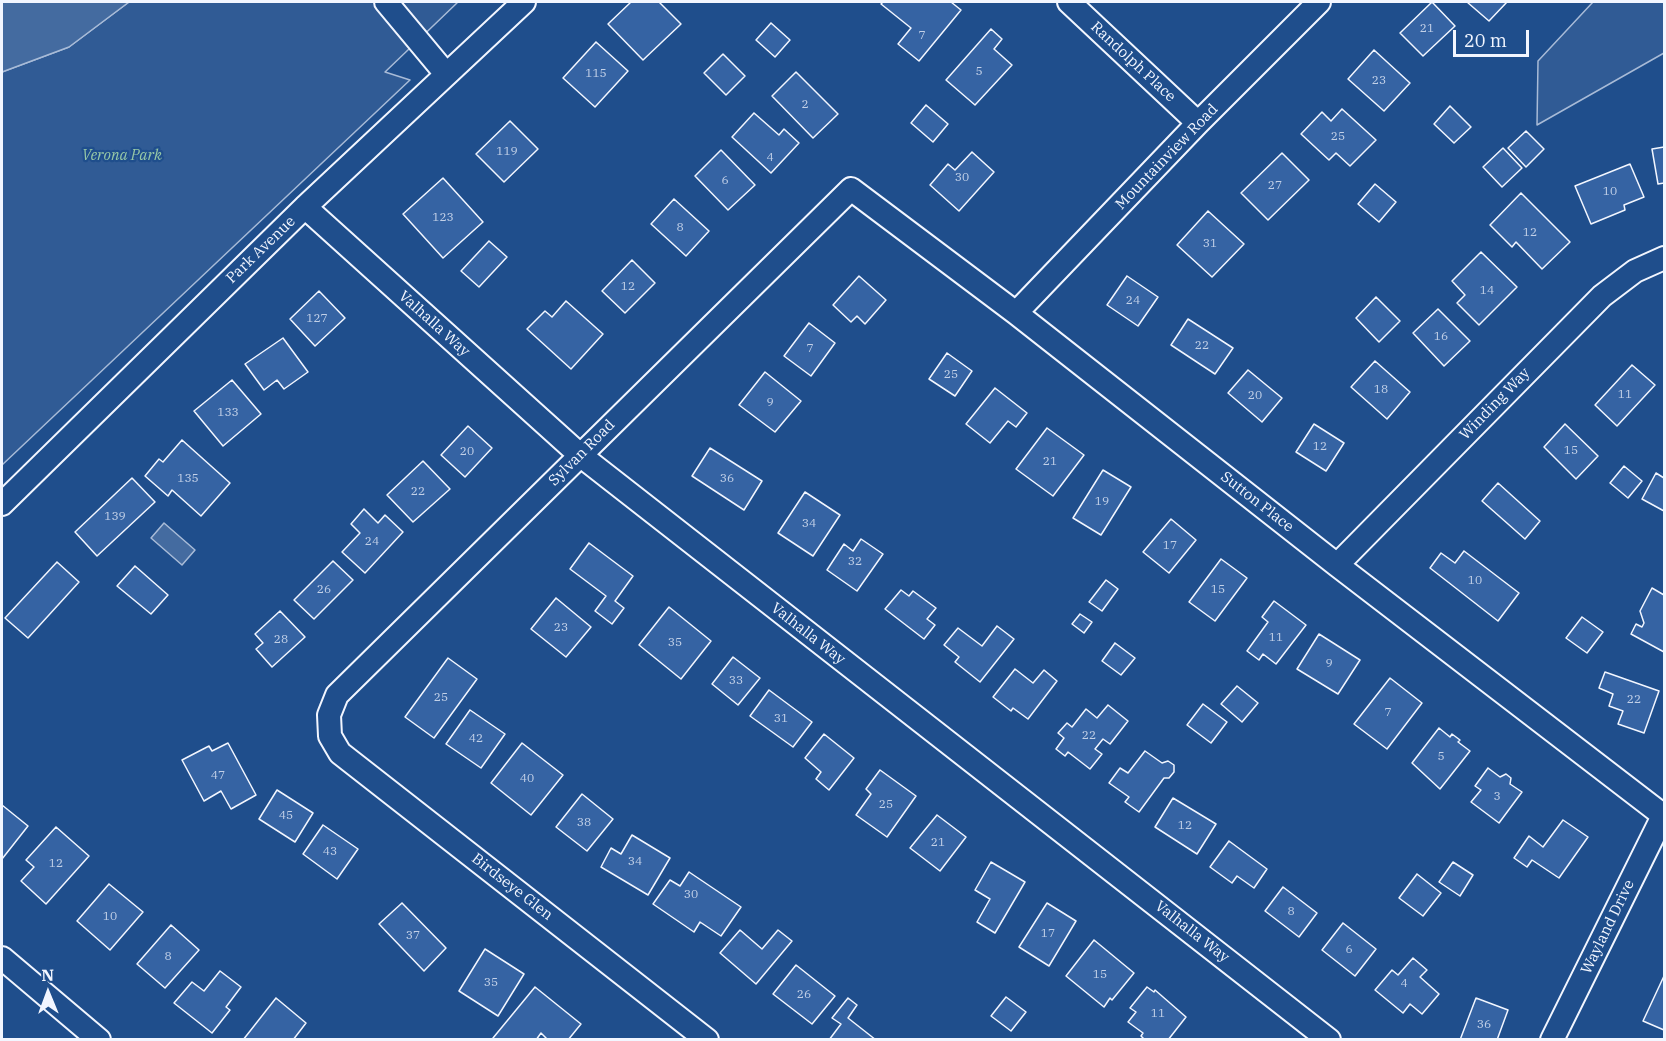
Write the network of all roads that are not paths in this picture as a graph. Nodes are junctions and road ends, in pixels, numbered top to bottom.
1 (386, 2) edge
2 (524, 2) edge
3 (1069, 2) edge
4 (1319, 2) edge
5 (446, 74) junction
6 (1198, 123) junction
7 (851, 189) joint
8 (305, 207) junction
9 (1665, 258) edge
10 (1016, 313) junction
11 (580, 455) junction
12 (2, 504) edge
13 (1337, 565) junction
14 (328, 726) joint
15 (1664, 815) edge
16 (2, 958) edge
17 (99, 1040) edge
18 (707, 1040) edge
19 (1329, 1040) edge
20 (1552, 1040) edge

1 - 5 street
2 - 5 street, Park Avenue
3 - 6 street, Randolph Place
4 - 6 street, Mountainview Road
5 - 8 street, Park Avenue
6 - 10 street, Mountainview Road
7 - 10 street, Sutton Place
7 - 11 street, Sylvan Road
8 - 11 street, Valhalla Way
8 - 12 street, Park Avenue
9 - 13 street, Winding Way
10 - 13 street, Sutton Place
11 - 14 street, Sylvan Road
11 - 19 street, Valhalla Way
13 - 15 street, Sutton Place
14 - 18 street, Birdseye Glen
15 - 20 street, Wayland Drive
16 - 17 street

